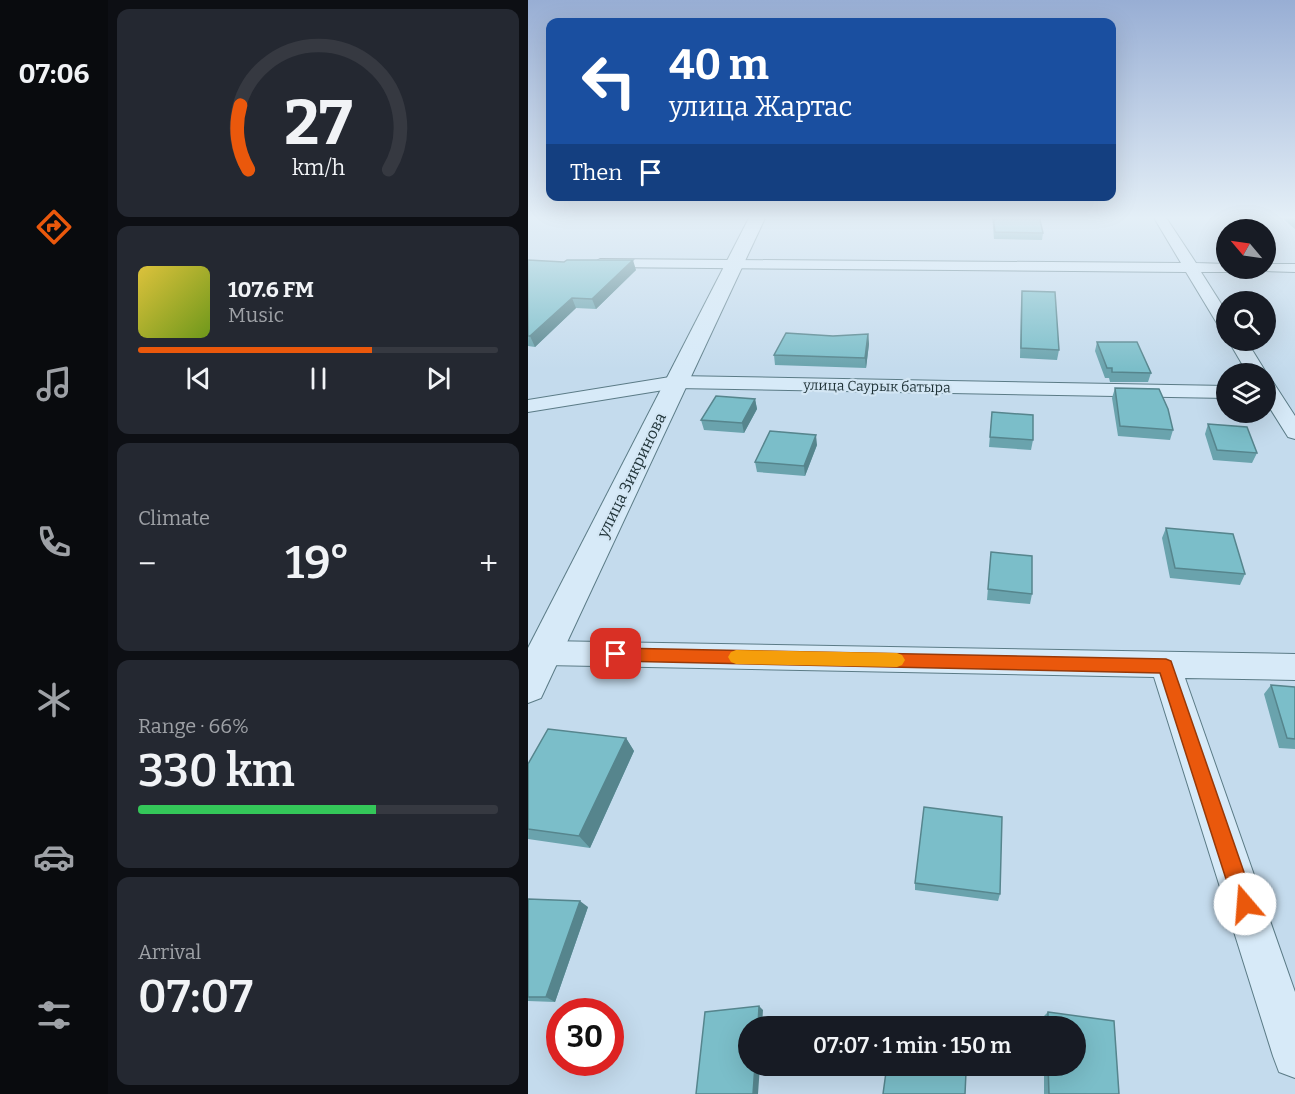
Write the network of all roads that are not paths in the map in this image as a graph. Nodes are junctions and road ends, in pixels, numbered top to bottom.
1 (733, 267) edge
2 (1046, 267) edge
3 (1190, 268) junction
4 (1216, 268) edge
5 (1276, 268) edge
6 (1295, 268) edge
7 (1216, 309) edge
8 (676, 382) junction
9 (1276, 391) edge
10 (1216, 392) edge
11 (1295, 393) edge
12 (1276, 404) edge
13 (528, 406) edge
14 (1295, 433) edge
15 (545, 653) junction
16 (1166, 666) junction
17 (1295, 667) edge
18 (528, 686) edge
19 (1295, 1056) edge

1 - 8 street, улица Зикринова
2 - 3 street
3 - 4 street
3 - 7 street
5 - 6 street
8 - 10 street, улица Саурык батыра
8 - 13 street, улица Саурык батыра
8 - 15 street, улица Зикринова
9 - 11 street
12 - 14 street
15 - 16 street
15 - 18 street, улица Зикринова
16 - 17 street
16 - 19 street

